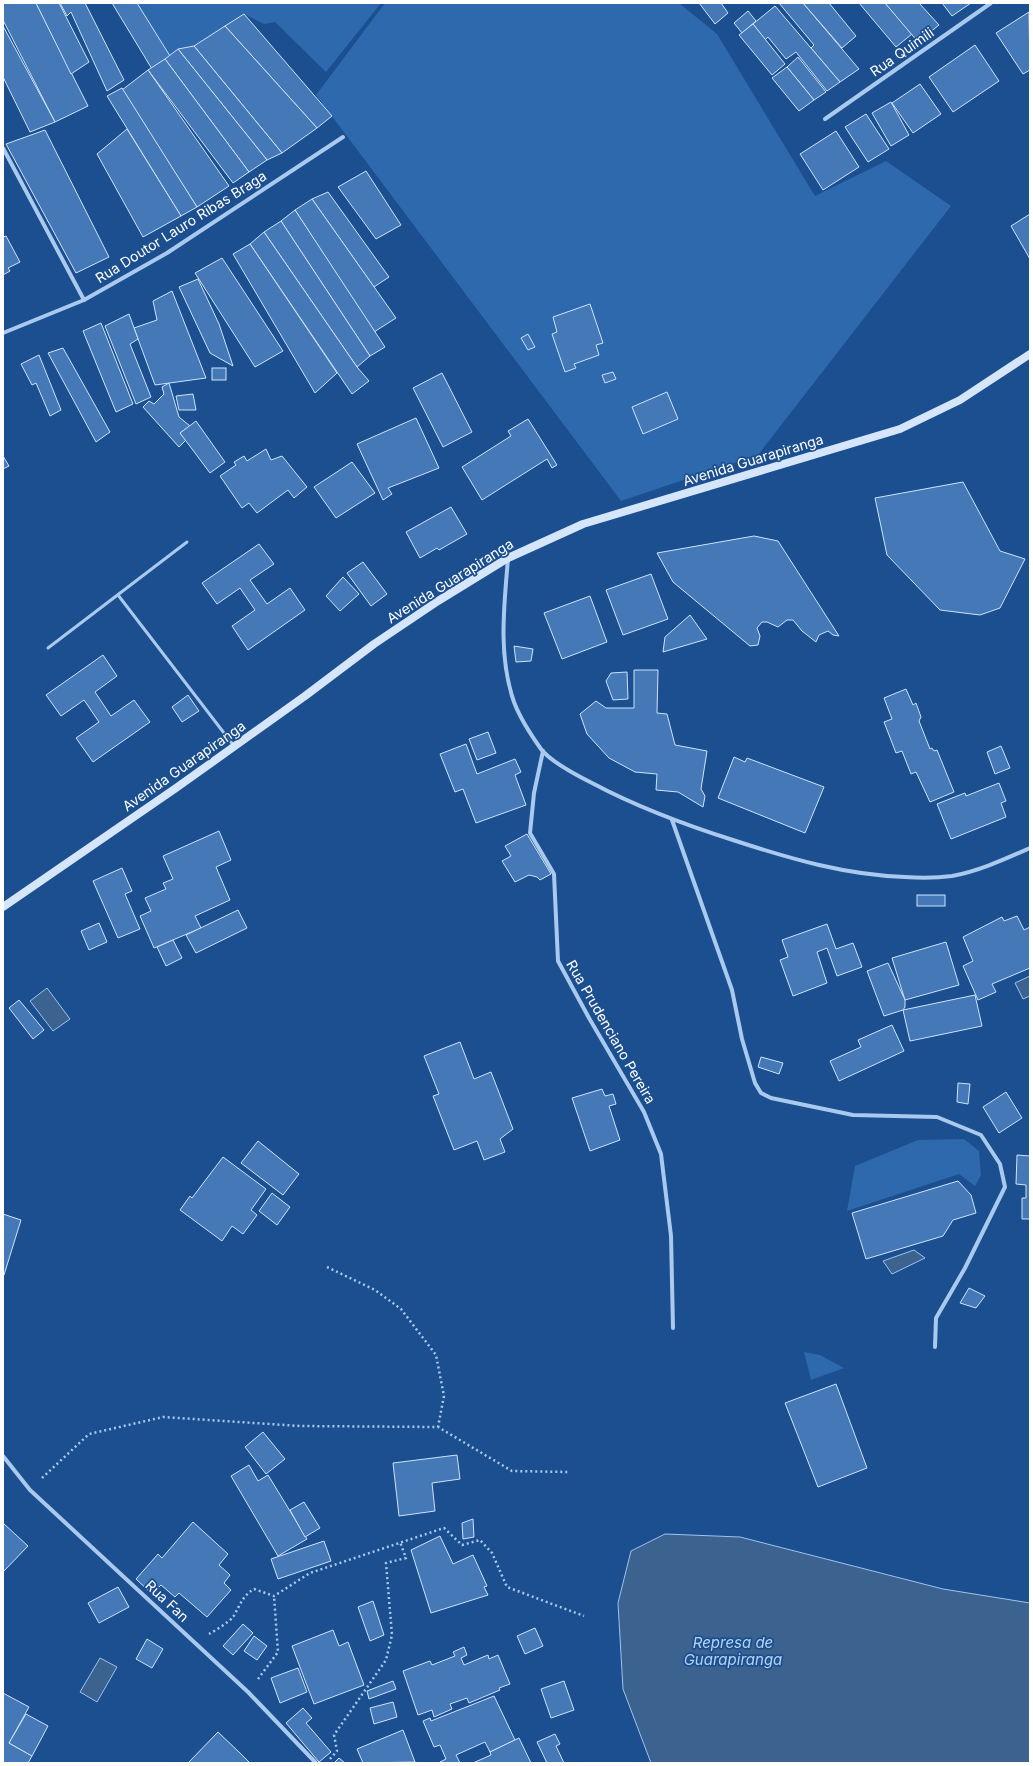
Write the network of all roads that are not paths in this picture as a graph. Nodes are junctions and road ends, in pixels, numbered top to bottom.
1 (991, 3) edge
2 (825, 120) dead end
3 (343, 137) dead end
4 (3, 148) edge
5 (84, 300) junction
6 (3, 333) edge
7 (1030, 354) edge
8 (187, 542) dead end
9 (508, 558) junction
10 (118, 595) junction
11 (48, 648) dead end
12 (234, 747) junction
13 (543, 751) junction
14 (672, 820) junction
15 (1030, 848) edge
16 (3, 907) edge
17 (673, 1328) dead end
18 (936, 1347) dead end
19 (3, 1456) edge
20 (316, 1763) edge

1 - 2 street, Rua Quimili
3 - 5 street, Rua Doutor Lauro Ribas Braga
4 - 5 street
5 - 6 street, Rua Doutor Lauro Ribas Braga
7 - 9 main road, Avenida Guarapiranga
8 - 10 lane
9 - 12 main road, Avenida Guarapiranga
9 - 13 street
10 - 11 lane
10 - 12 lane
12 - 16 main road, Avenida Guarapiranga
13 - 14 street
13 - 17 street, Rua Prudenciano Pereira
14 - 15 street
14 - 18 street
19 - 20 street, Rua Fan

